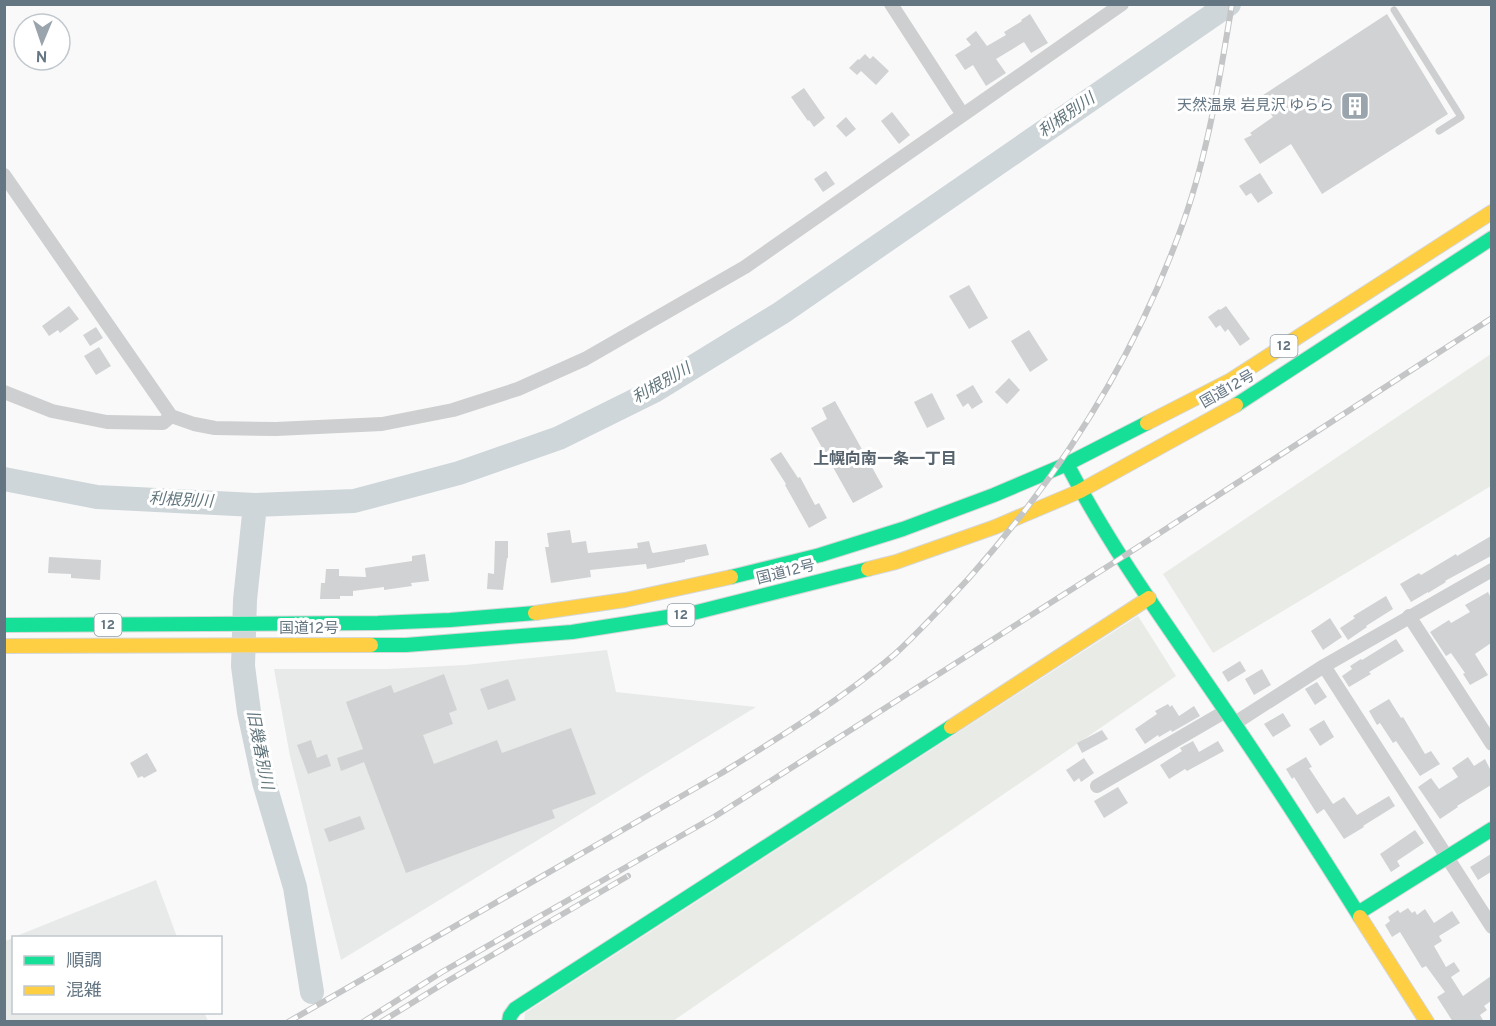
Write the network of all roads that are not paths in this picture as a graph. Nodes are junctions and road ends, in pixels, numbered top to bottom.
1 (891, 4) edge
2 (1122, 4) edge
3 (1394, 10) dead end
4 (963, 115) junction
5 (1439, 131) dead end
6 (4, 175) edge
7 (1491, 212) edge
8 (1491, 238) edge
9 (4, 392) edge
10 (171, 416) junction
11 (1067, 464) junction
12 (1080, 491) junction
13 (1491, 570) edge
14 (1149, 598) junction
15 (1409, 616) junction
16 (4, 625) edge
17 (4, 646) edge
18 (1324, 666) junction
19 (1226, 711) junction
20 (1235, 723) junction
21 (1491, 744) edge
22 (1096, 786) dead end
23 (1491, 829) edge
24 (1447, 858) junction
25 (1358, 913) junction
26 (1491, 927) edge
27 (509, 1022) edge
28 (1427, 1022) edge

1 - 4 street
2 - 4 street
3 - 5 lane
4 - 10 street
6 - 10 street
7 - 11 main road, 国道12号 / 12
8 - 12 main road, 国道12号 / 12
9 - 10 street
11 - 12 main road
11 - 16 main road, 国道12号 / 12
12 - 14 main road
12 - 17 main road, 国道12号 / 12
13 - 15 street
14 - 19 main road
14 - 27 main road
15 - 18 street
15 - 21 street
18 - 20 street
18 - 24 street
19 - 20 main road
19 - 22 street
20 - 25 main road
23 - 24 main road
24 - 25 main road
24 - 26 street
25 - 28 main road

